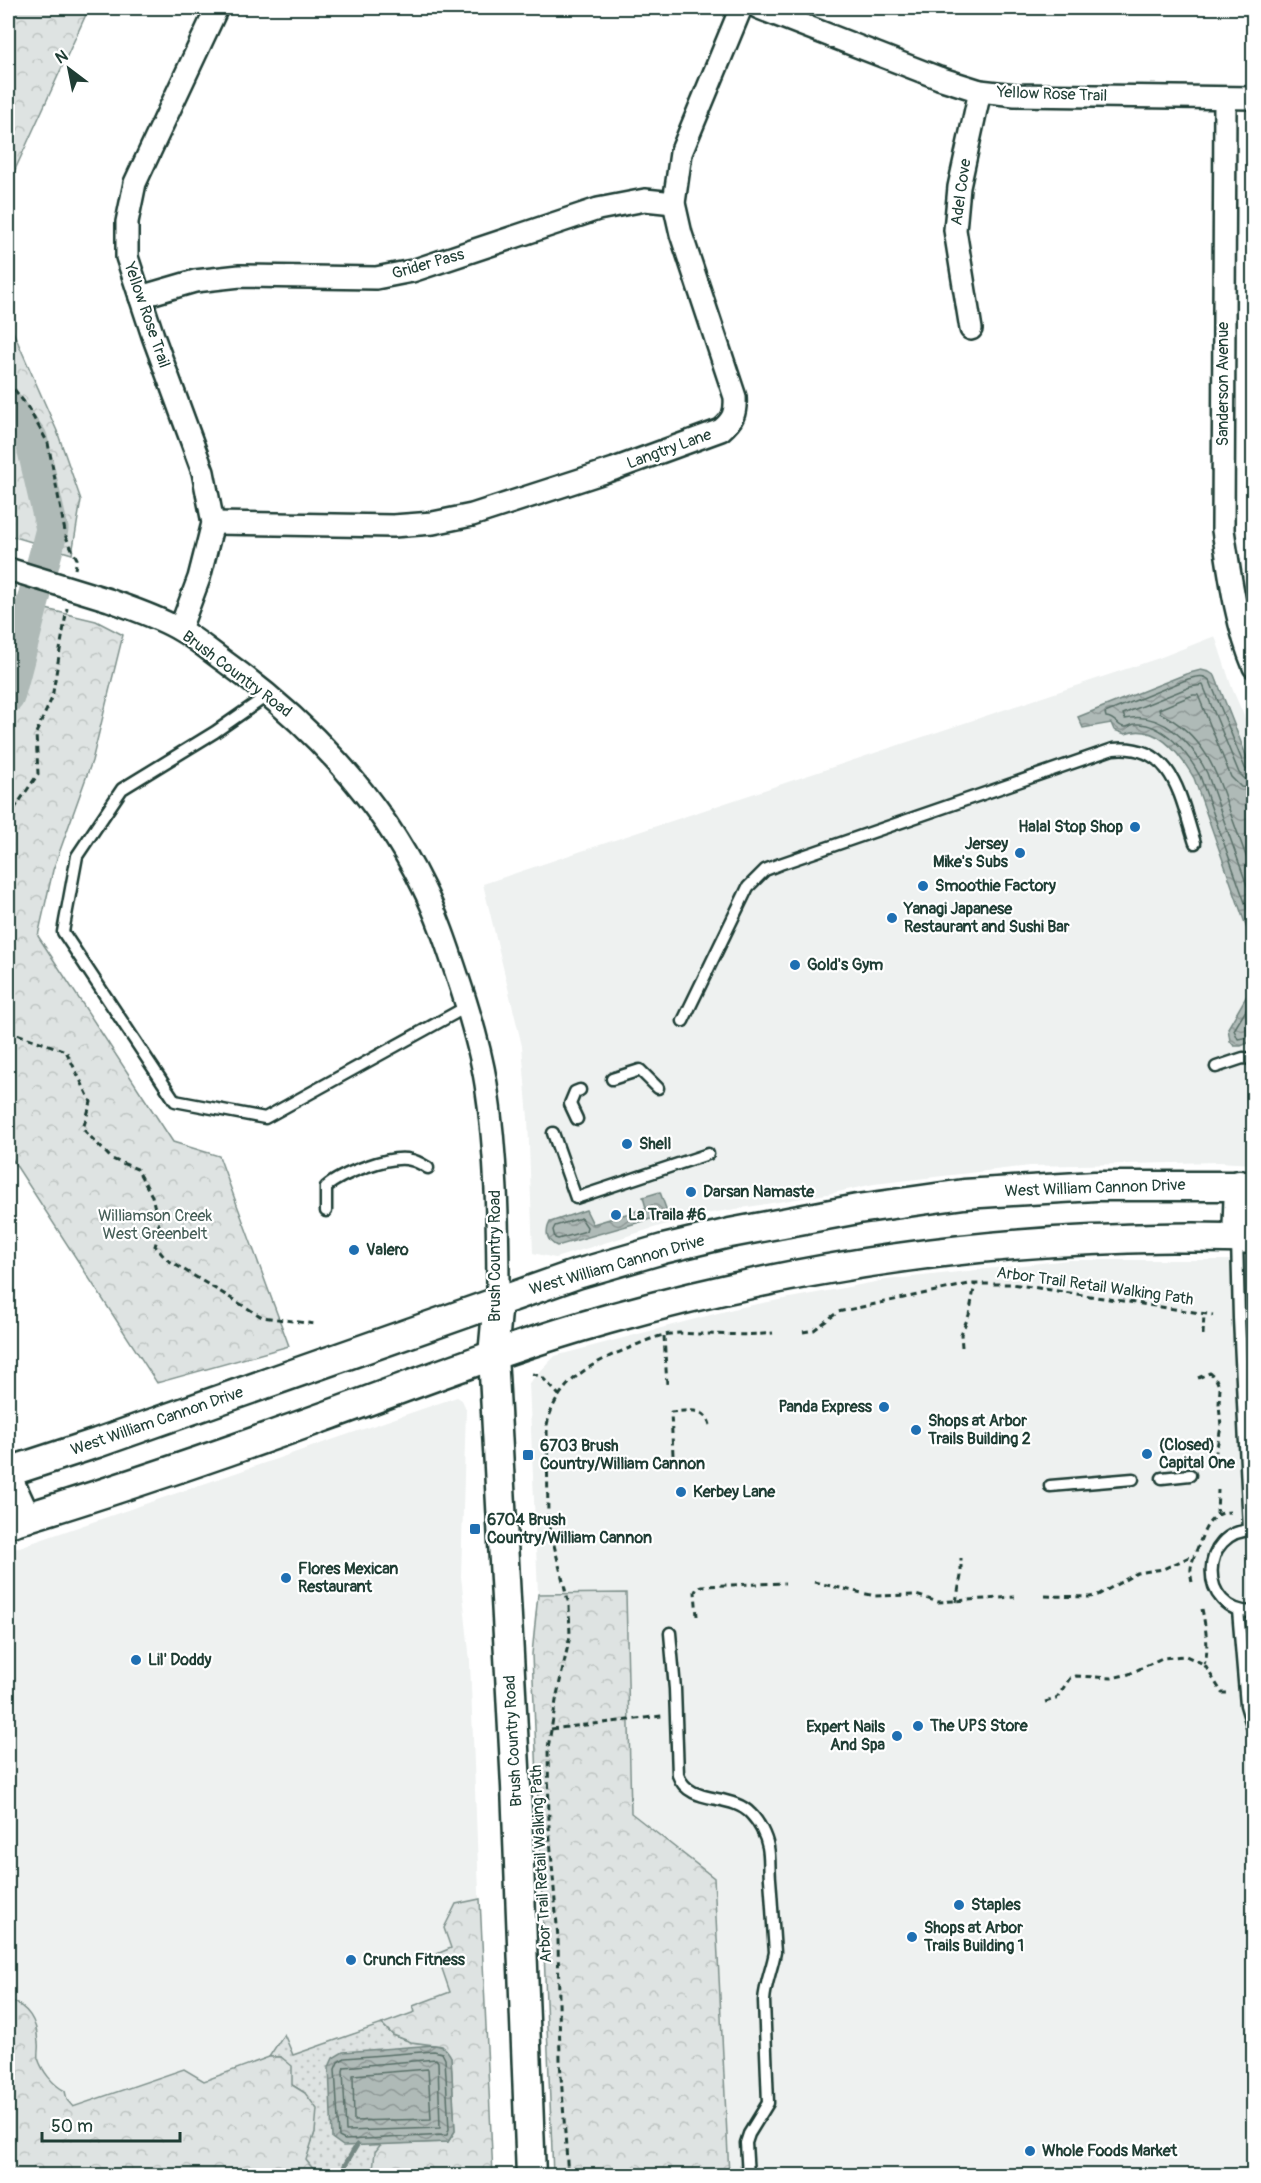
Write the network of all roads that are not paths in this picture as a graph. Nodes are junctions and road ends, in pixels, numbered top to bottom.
1 (217, 8) edge
2 (741, 8) edge
3 (759, 8) edge
4 (980, 91) junction
5 (1225, 98) junction
6 (1254, 98) edge
7 (674, 203) junction
8 (140, 297) junction
9 (971, 329) dead end
10 (213, 523) junction
11 (8, 569) edge
12 (180, 629) junction
13 (1254, 667) edge
14 (268, 694) junction
15 (1196, 843) dead end
16 (468, 1006) junction
17 (683, 1021) dead end
18 (1254, 1059) edge
19 (1216, 1067) dead end
20 (612, 1079) dead end
21 (658, 1088) dead end
22 (580, 1090) dead end
23 (577, 1119) dead end
24 (553, 1133) dead end
25 (708, 1154) dead end
26 (428, 1168) dead end
27 (1246, 1186) edge
28 (326, 1211) dead end
29 (1245, 1239) edge
30 (498, 1301) junction
31 (493, 1355) junction
32 (8, 1472) edge
33 (1190, 1475) dead end
34 (1162, 1478) dead end
35 (8, 1479) edge
36 (1132, 1479) dead end
37 (1050, 1486) dead end
38 (17, 1521) edge
39 (1251, 1529) edge
40 (1238, 1610) junction
41 (1254, 1612) edge
42 (670, 1633) dead end
43 (1254, 1732) edge
44 (531, 2175) edge
45 (748, 2175) edge

1 - 8 street, Yellow Rose Trail
2 - 7 street, Langtry Lane
3 - 4 street, Yellow Rose Trail
4 - 5 street, Yellow Rose Trail
4 - 9 street, Adel Cove
5 - 6 street, Yellow Rose Trail
5 - 13 street, Sanderson Avenue
7 - 8 street, Grider Pass
7 - 10 street, Langtry Lane
8 - 10 street, Yellow Rose Trail
10 - 12 street, Yellow Rose Trail
11 - 12 street, Brush Country Road, bridge
12 - 14 street, Brush Country Road
14 - 16 street, Brush Country Road
14 - 16 lane
15 - 17 lane
16 - 30 street, Brush Country Road
18 - 19 lane
20 - 21 lane
22 - 23 lane
24 - 25 lane
26 - 28 lane
27 - 29 main road
27 - 30 main road, West William Cannon Drive
29 - 31 main road
29 - 39 lane
30 - 31 main road, Brush Country Road
30 - 32 main road, West William Cannon Drive
31 - 38 main road
31 - 44 main road, Brush Country Road
33 - 34 lane
35 - 38 main road
36 - 37 lane
39 - 40 lane
40 - 41 lane
40 - 43 lane
42 - 45 lane

